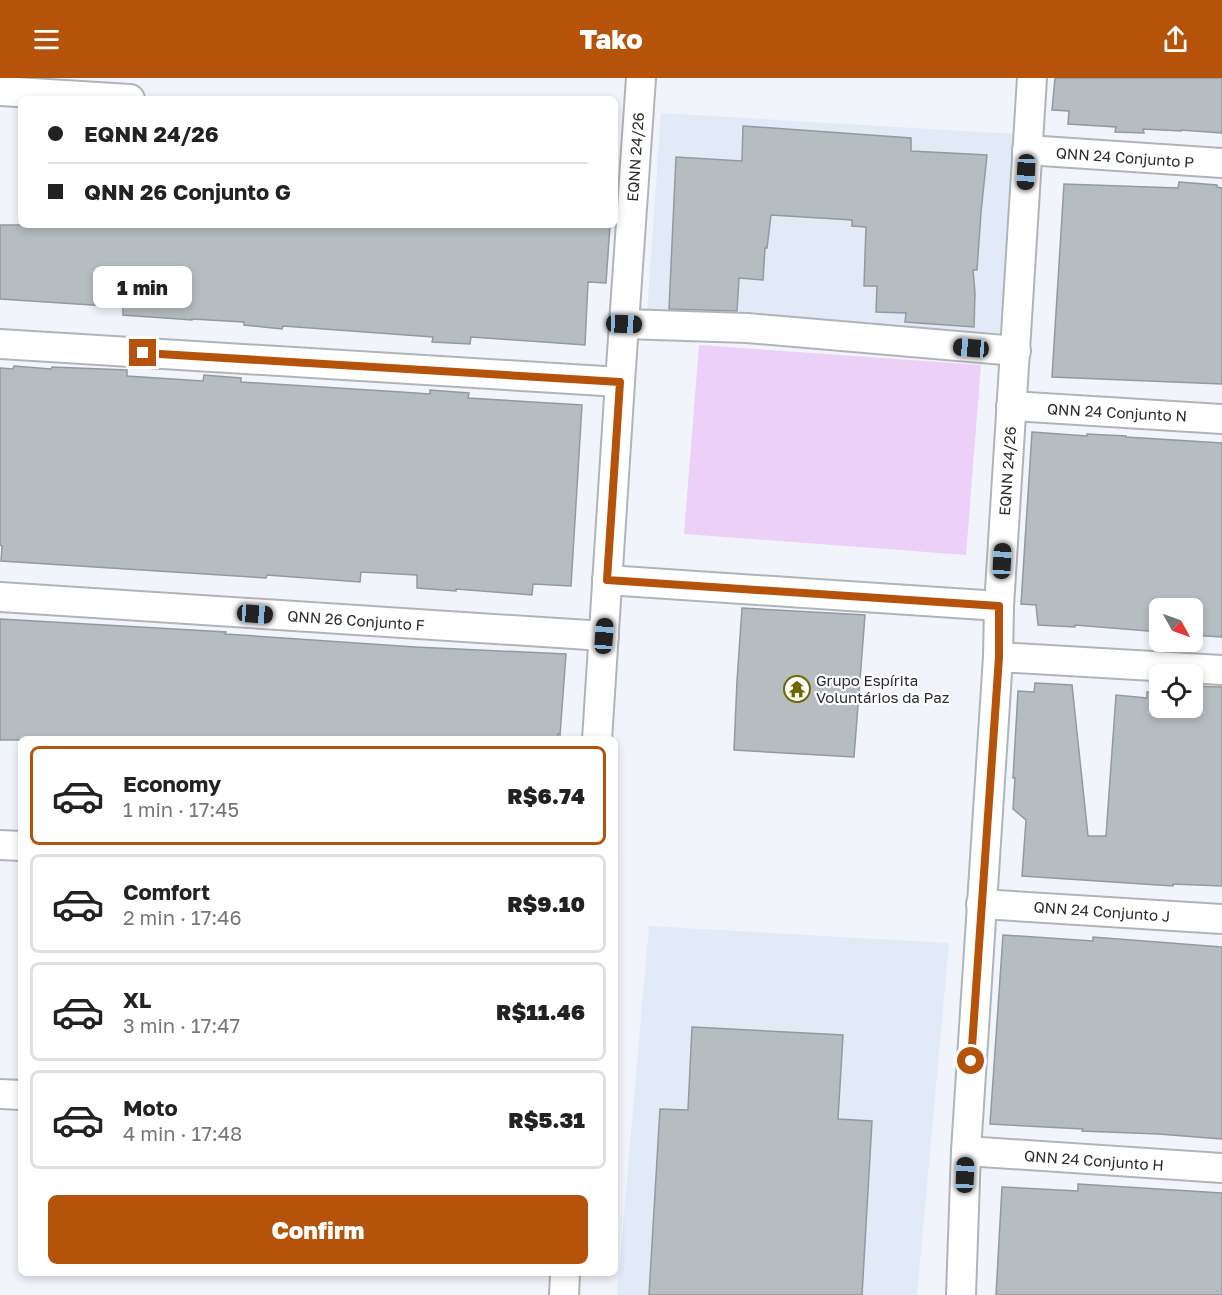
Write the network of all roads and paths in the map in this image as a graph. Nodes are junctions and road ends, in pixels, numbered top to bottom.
1 (641, 78) edge
2 (1032, 78) edge
3 (0, 91) edge
4 (81, 96) edge
5 (626, 130) edge
6 (1027, 150) junction
7 (1222, 163) edge
8 (624, 324) junction
9 (0, 344) edge
10 (1016, 351) junction
11 (620, 382) junction
12 (1011, 406) junction
13 (1222, 418) edge
14 (607, 580) junction
15 (0, 597) edge
16 (999, 606) junction
17 (604, 636) junction
18 (999, 657) junction
19 (1222, 670) edge
20 (597, 736) edge
21 (0, 845) edge
22 (18, 846) edge
23 (981, 904) junction
24 (1222, 919) edge
25 (0, 1094) edge
26 (18, 1095) edge
27 (966, 1151) junction
28 (1222, 1168) edge
29 (565, 1276) edge
30 (564, 1295) edge
31 (961, 1295) edge

1 - 5 street, EQNN 24/26
2 - 6 street, EQNN 24/26
3 - 4 street
5 - 8 street, EQNN 24/26
6 - 7 street, QNN 24 Conjunto P
6 - 10 street, EQNN 24/26
8 - 10 street
8 - 11 street, EQNN 24/26
9 - 11 street
10 - 12 street, EQNN 24/26
11 - 14 street, EQNN 24/26
12 - 13 street, QNN 24 Conjunto N
12 - 16 street, EQNN 24/26
14 - 16 street
14 - 17 street, EQNN 24/26
15 - 17 street, QNN 26 Conjunto F
16 - 18 street, EQNN 24/26
17 - 20 street, EQNN 24/26
18 - 19 street
18 - 23 street, EQNN 24/26
21 - 22 street
23 - 24 street, QNN 24 Conjunto J
23 - 27 street, EQNN 24/26
25 - 26 street
27 - 28 street, QNN 24 Conjunto H
27 - 31 street, EQNN 24/26
29 - 30 street

